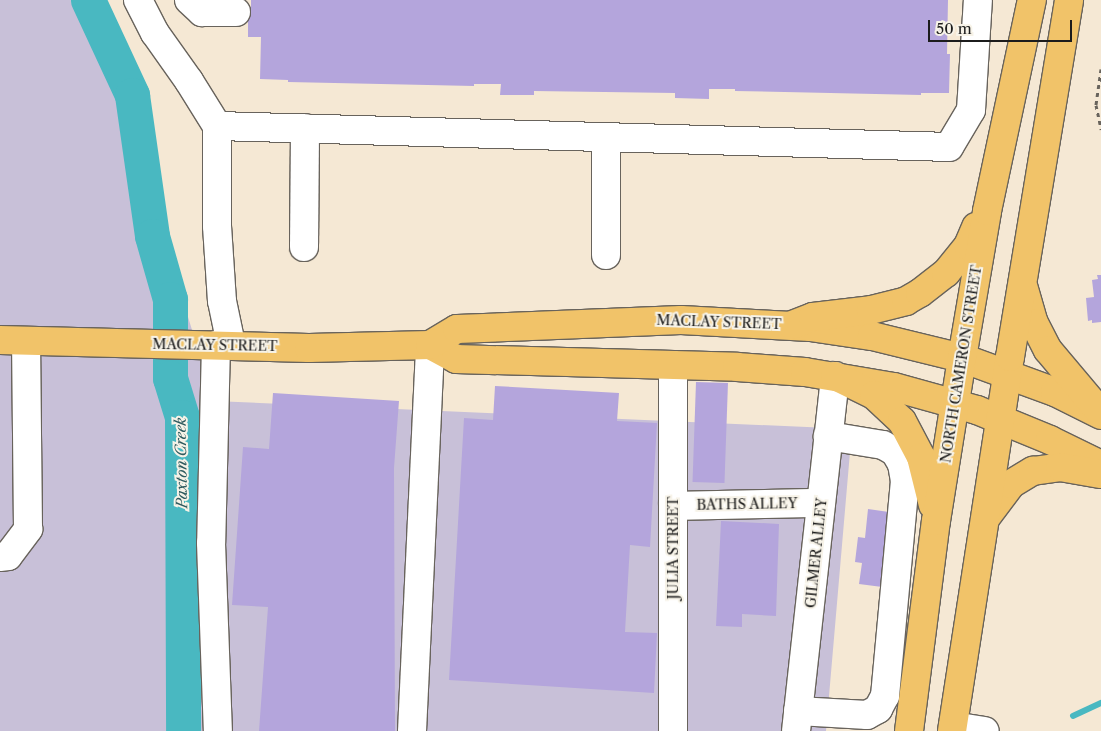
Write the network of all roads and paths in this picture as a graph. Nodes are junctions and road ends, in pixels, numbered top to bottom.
1 (138, 0) edge
2 (189, 0) edge
3 (978, 0) edge
4 (1032, 0) edge
5 (1069, 0) edge
6 (236, 12) dead end
7 (1101, 69) edge
8 (217, 126) junction
9 (305, 128) junction
10 (1101, 129) edge
11 (606, 137) junction
12 (987, 211) junction
13 (304, 248) dead end
14 (606, 255) dead end
15 (1022, 279) junction
16 (792, 325) junction
17 (13, 340) edge
18 (224, 345) junction
19 (430, 345) junction
20 (962, 358) junction
21 (673, 365) junction
22 (1007, 373) junction
23 (835, 376) junction
24 (954, 403) junction
25 (1101, 414) edge
26 (1000, 418) junction
27 (828, 436) junction
28 (1101, 465) edge
29 (1101, 474) edge
30 (821, 504) junction
31 (673, 506) junction
32 (936, 521) junction
33 (984, 522) junction
34 (0, 557) edge
35 (797, 721) edge
36 (952, 728) edge
37 (218, 731) edge
38 (412, 731) edge
39 (673, 731) edge
40 (909, 731) edge
41 (985, 731) edge

1 - 8 street
2 - 6 street
3 - 11 street
4 - 12 main road, NORTH CAMERON STREET
5 - 15 main road
7 - 10 path
8 - 9 street
8 - 18 street
9 - 11 street
9 - 13 street
11 - 14 street
12 - 16 main road
12 - 20 main road, NORTH CAMERON STREET
15 - 22 main road
15 - 25 main road
16 - 19 main road, MACLAY STREET
16 - 20 main road, MACLAY STREET
17 - 18 main road, MACLAY STREET
17 - 34 street
18 - 19 main road, MACLAY STREET
18 - 37 street
19 - 21 main road, MACLAY STREET
19 - 38 street
20 - 22 main road, MACLAY STREET
20 - 24 main road, NORTH CAMERON STREET
21 - 23 main road, MACLAY STREET
21 - 31 street, JULIA STREET
22 - 25 main road, MACLAY STREET
22 - 26 main road
23 - 24 main road, MACLAY STREET
23 - 27 street, GILMER ALLEY
23 - 32 main road
24 - 26 main road, MACLAY STREET
24 - 32 main road, NORTH CAMERON STREET
26 - 28 main road, MACLAY STREET
26 - 33 main road
27 - 30 street, GILMER ALLEY
27 - 35 street
29 - 33 main road
30 - 31 street, BATHS ALLEY
30 - 35 street, GILMER ALLEY
31 - 39 street, JULIA STREET
32 - 40 main road, NORTH CAMERON STREET
33 - 36 main road
36 - 41 street

